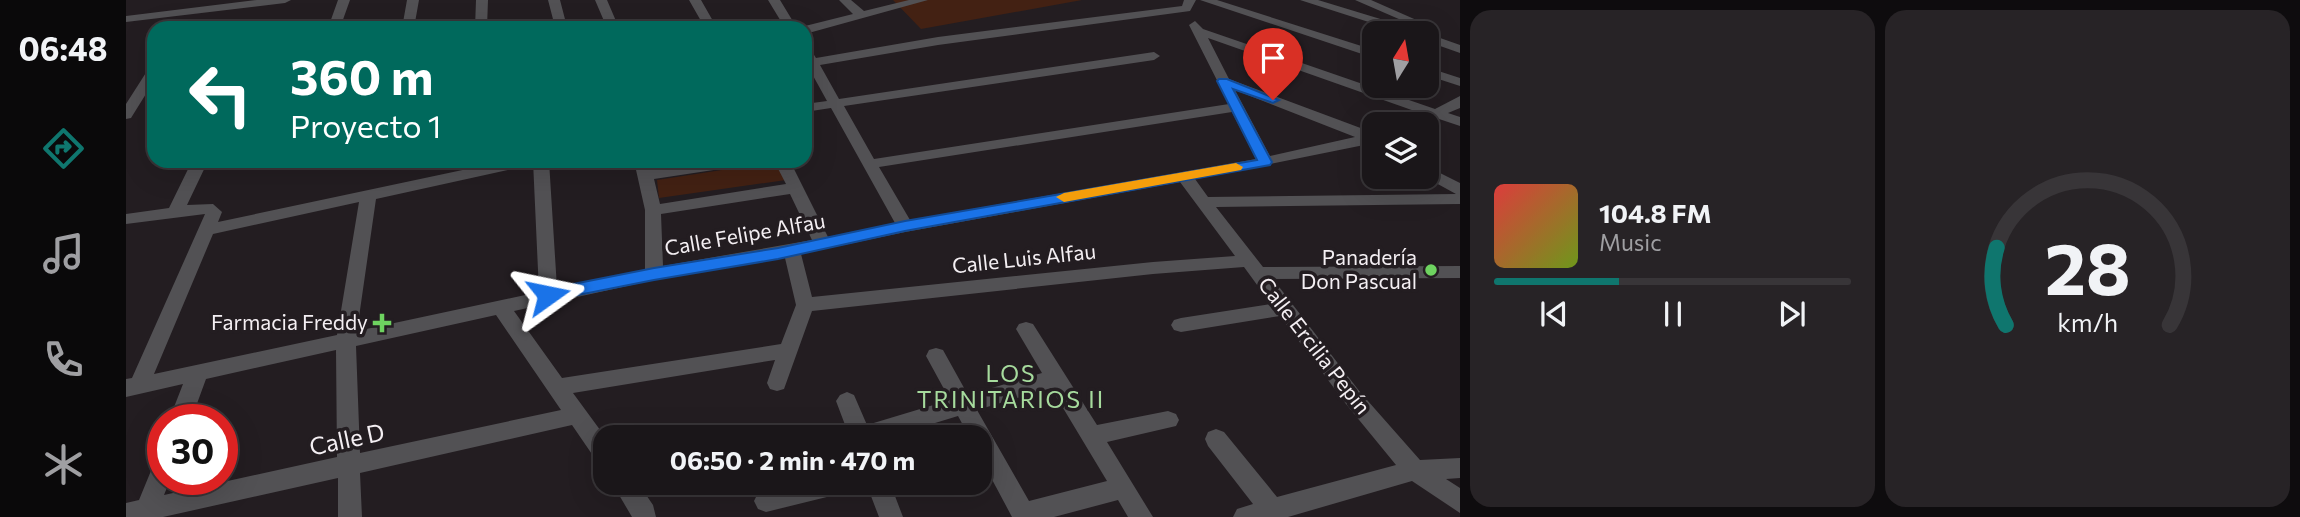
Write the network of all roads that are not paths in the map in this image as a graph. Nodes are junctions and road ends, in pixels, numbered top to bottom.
1 (285, 0) edge
2 (344, 0) edge
3 (413, 0) edge
4 (481, 0) edge
5 (554, 0) edge
6 (601, 0) edge
7 (695, 0) edge
8 (774, 0) edge
9 (845, 0) edge
10 (922, 0) edge
11 (1206, 0) edge
12 (1306, 0) edge
13 (1361, 0) edge
14 (1188, 4) edge
15 (189, 11) junction
16 (862, 16) junction
17 (126, 19) edge
18 (183, 21) edge
19 (336, 21) edge
20 (409, 21) edge
21 (481, 21) edge
22 (559, 21) edge
23 (610, 21) edge
24 (707, 21) edge
25 (787, 21) edge
26 (1374, 21) edge
27 (1412, 21) edge
28 (812, 28) edge
29 (1198, 31) junction
30 (1439, 42) edge
31 (1460, 49) edge
32 (1362, 50) edge
33 (812, 56) edge
34 (1154, 56) dead end
35 (812, 61) edge
36 (1439, 75) edge
37 (1223, 81) junction
38 (1460, 82) edge
39 (126, 92) edge
40 (147, 93) edge
41 (147, 94) edge
42 (1460, 100) edge
43 (837, 103) junction
44 (812, 107) edge
45 (1237, 107) junction
46 (1434, 112) edge
47 (1439, 112) edge
48 (1439, 114) edge
49 (126, 115) edge
50 (1460, 122) edge
51 (1362, 134) edge
52 (1362, 140) edge
53 (1265, 162) junction
54 (872, 164) junction
55 (197, 168) edge
56 (494, 168) edge
57 (541, 168) edge
58 (785, 168) edge
59 (644, 169) edge
60 (1184, 176) junction
61 (1439, 178) edge
62 (795, 188) junction
63 (1460, 190) edge
64 (368, 196) junction
65 (1460, 199) edge
66 (1205, 202) junction
67 (653, 210) junction
68 (176, 211) junction
69 (126, 219) edge
70 (905, 226) junction
71 (207, 230) junction
72 (823, 244) junction
73 (792, 251) junction
74 (1253, 267) junction
75 (1460, 272) edge
76 (654, 274) junction
77 (548, 295) junction
78 (805, 305) junction
79 (500, 306) junction
80 (1283, 309) junction
81 (1181, 325) dead end
82 (1026, 329) dead end
83 (346, 340) junction
84 (790, 350) junction
85 (936, 356) dead end
86 (198, 372) junction
87 (1055, 377) junction
88 (777, 383) dead end
89 (132, 386) edge
90 (558, 387) junction
91 (847, 401) dead end
92 (186, 404) edge
93 (962, 405) junction
94 (578, 415) junction
95 (1168, 420) dead end
96 (856, 425) edge
97 (899, 425) edge
98 (1091, 436) junction
99 (593, 437) edge
100 (1216, 439) dead end
101 (350, 467) junction
102 (1460, 468) edge
103 (1415, 470) junction
104 (1122, 488) junction
105 (147, 495) edge
106 (632, 495) edge
107 (790, 495) edge
108 (883, 495) edge
109 (766, 501) dead end
110 (1460, 502) edge
111 (137, 512) edge
112 (1275, 513) edge
113 (1024, 515) edge
114 (350, 517) edge
115 (645, 517) edge
116 (891, 517) edge
117 (1141, 517) edge
118 (1245, 517) edge

1 - 15 street
2 - 19 street
3 - 20 street
4 - 21 street
5 - 22 street
6 - 23 street
7 - 24 street
8 - 25 street
9 - 16 street
10 - 16 street
11 - 32 street
12 - 26 street
13 - 27 street
14 - 29 street
14 - 33 street
15 - 17 street
15 - 18 street
16 - 28 street
29 - 37 street
29 - 46 street
30 - 31 street
34 - 43 street
35 - 43 street
36 - 38 street
37 - 45 street
37 - 51 street
39 - 40 street
41 - 49 street
42 - 47 street
43 - 44 street
43 - 54 street
45 - 53 street
45 - 54 street
48 - 50 street
52 - 53 street, Calle Felipe Alfau
53 - 60 street, Calle Felipe Alfau
54 - 70 street
55 - 68 street
56 - 64 street
57 - 77 street
58 - 62 street
59 - 67 street
60 - 66 street, Calle Ercilia Pepín
60 - 70 street, Calle Felipe Alfau
61 - 63 street
62 - 67 street
62 - 72 street
64 - 71 street
64 - 83 street
65 - 66 street
66 - 74 street, Calle Ercilia Pepín
67 - 76 street
68 - 69 street
68 - 71 street
70 - 72 street, Calle Felipe Alfau
71 - 89 street
72 - 73 street, Calle Felipe Alfau
73 - 76 street, Calle Felipe Alfau
73 - 78 street
74 - 75 street, Calle Luis Alfau
74 - 78 street, Calle Luis Alfau
74 - 80 street, Calle Ercilia Pepín
76 - 77 street, Calle Felipe Alfau
77 - 79 street, Calle Felipe Alfau
78 - 84 street
79 - 83 street, Calle Felipe Alfau
79 - 90 street
80 - 81 street
80 - 103 street, Calle Ercilia Pepín
82 - 87 street
83 - 86 street, Calle Felipe Alfau
83 - 101 street
84 - 88 street
84 - 90 street
85 - 93 street
86 - 89 street, Calle Felipe Alfau
86 - 92 street
87 - 93 street
87 - 98 street
90 - 94 street
91 - 96 street
93 - 97 street
93 - 113 street
94 - 99 street
94 - 101 street, Calle D
95 - 98 street
98 - 104 street
100 - 112 street
101 - 111 street, Calle D
101 - 114 street
102 - 103 street
103 - 110 street, Calle Ercilia Pepín
103 - 112 street
104 - 113 street
104 - 117 street
105 - 111 street
106 - 115 street
107 - 109 street
108 - 116 street
112 - 118 street

